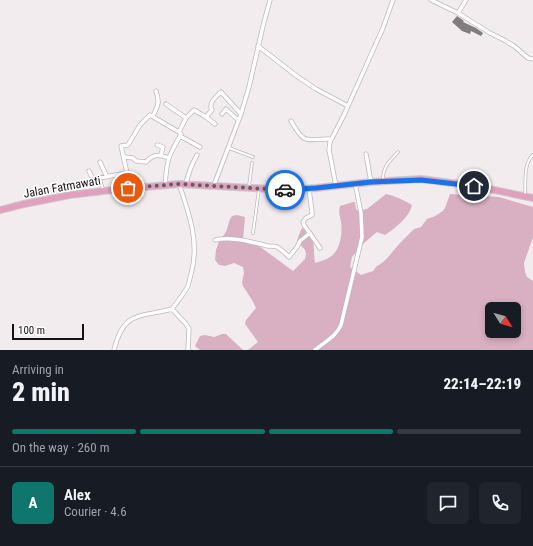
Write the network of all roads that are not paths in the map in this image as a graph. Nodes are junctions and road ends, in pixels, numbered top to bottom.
1 (270, 0) edge
2 (393, 0) edge
3 (430, 0) edge
4 (466, 0) edge
5 (458, 13) junction
6 (258, 46) junction
7 (532, 60) edge
8 (156, 91) dead end
9 (166, 104) dead end
10 (348, 106) junction
11 (222, 114) dead end
12 (241, 114) junction
13 (152, 116) junction
14 (206, 117) junction
15 (186, 118) junction
16 (238, 120) junction
17 (291, 121) dead end
18 (215, 124) dead end
19 (179, 134) junction
20 (331, 139) junction
21 (157, 145) dead end
22 (200, 147) dead end
23 (228, 147) junction
24 (398, 152) dead end
25 (197, 154) dead end
26 (366, 154) dead end
27 (533, 154) edge
28 (161, 155) junction
29 (124, 157) junction
30 (253, 157) dead end
31 (169, 158) junction
32 (100, 162) dead end
33 (252, 163) dead end
34 (89, 171) dead end
35 (127, 173) junction
36 (107, 177) junction
37 (100, 178) junction
38 (383, 181) junction
39 (371, 182) junction
40 (355, 183) junction
41 (179, 184) junction
42 (186, 184) junction
43 (165, 185) junction
44 (214, 185) junction
45 (336, 186) junction
46 (249, 187) junction
47 (128, 188) junction
48 (259, 188) junction
49 (309, 189) junction
50 (103, 191) junction
51 (525, 197) junction
52 (533, 198) edge
53 (0, 210) edge
54 (253, 233) dead end
55 (310, 233) junction
56 (215, 240) dead end
57 (320, 248) dead end
58 (172, 309) junction
59 (114, 350) edge
60 (188, 350) edge
61 (315, 350) edge

1 - 6 street
2 - 10 street
3 - 5 street
4 - 5 street
5 - 7 street
6 - 10 street
6 - 12 street
8 - 13 street
9 - 15 street
10 - 20 street
11 - 16 street
12 - 14 street
12 - 16 street
13 - 19 street
13 - 29 street
14 - 15 street
14 - 18 street
15 - 19 street
16 - 23 street
17 - 20 street
19 - 22 street
19 - 31 street
20 - 45 street
21 - 28 street
23 - 30 lane
23 - 44 street
24 - 38 lane
25 - 42 street
26 - 39 street
27 - 51 lane
28 - 29 street
28 - 31 street
29 - 35 street
31 - 43 street
32 - 36 street
33 - 46 lane
34 - 37 street
35 - 36 street
35 - 47 lane
36 - 37 street
37 - 50 lane
38 - 39 highway, Jalan Fatmawati
38 - 51 highway, Jalan Fatmawati
39 - 40 highway, Jalan Fatmawati
40 - 45 highway, Jalan Fatmawati
40 - 61 street
41 - 42 highway, Jalan Fatmawati
41 - 43 highway, Jalan Fatmawati
41 - 58 street
42 - 44 highway, Jalan Fatmawati
43 - 47 highway, Jalan Fatmawati
44 - 46 highway, Jalan Fatmawati
45 - 49 highway, Jalan Fatmawati
46 - 48 highway, Jalan Fatmawati
47 - 50 highway, Jalan Fatmawati
48 - 49 highway, Jalan Fatmawati
48 - 54 lane
49 - 55 street
50 - 53 highway, Jalan Fatmawati
51 - 52 highway, Jalan Fatmawati
55 - 56 street
55 - 57 street
58 - 59 street
58 - 60 street

